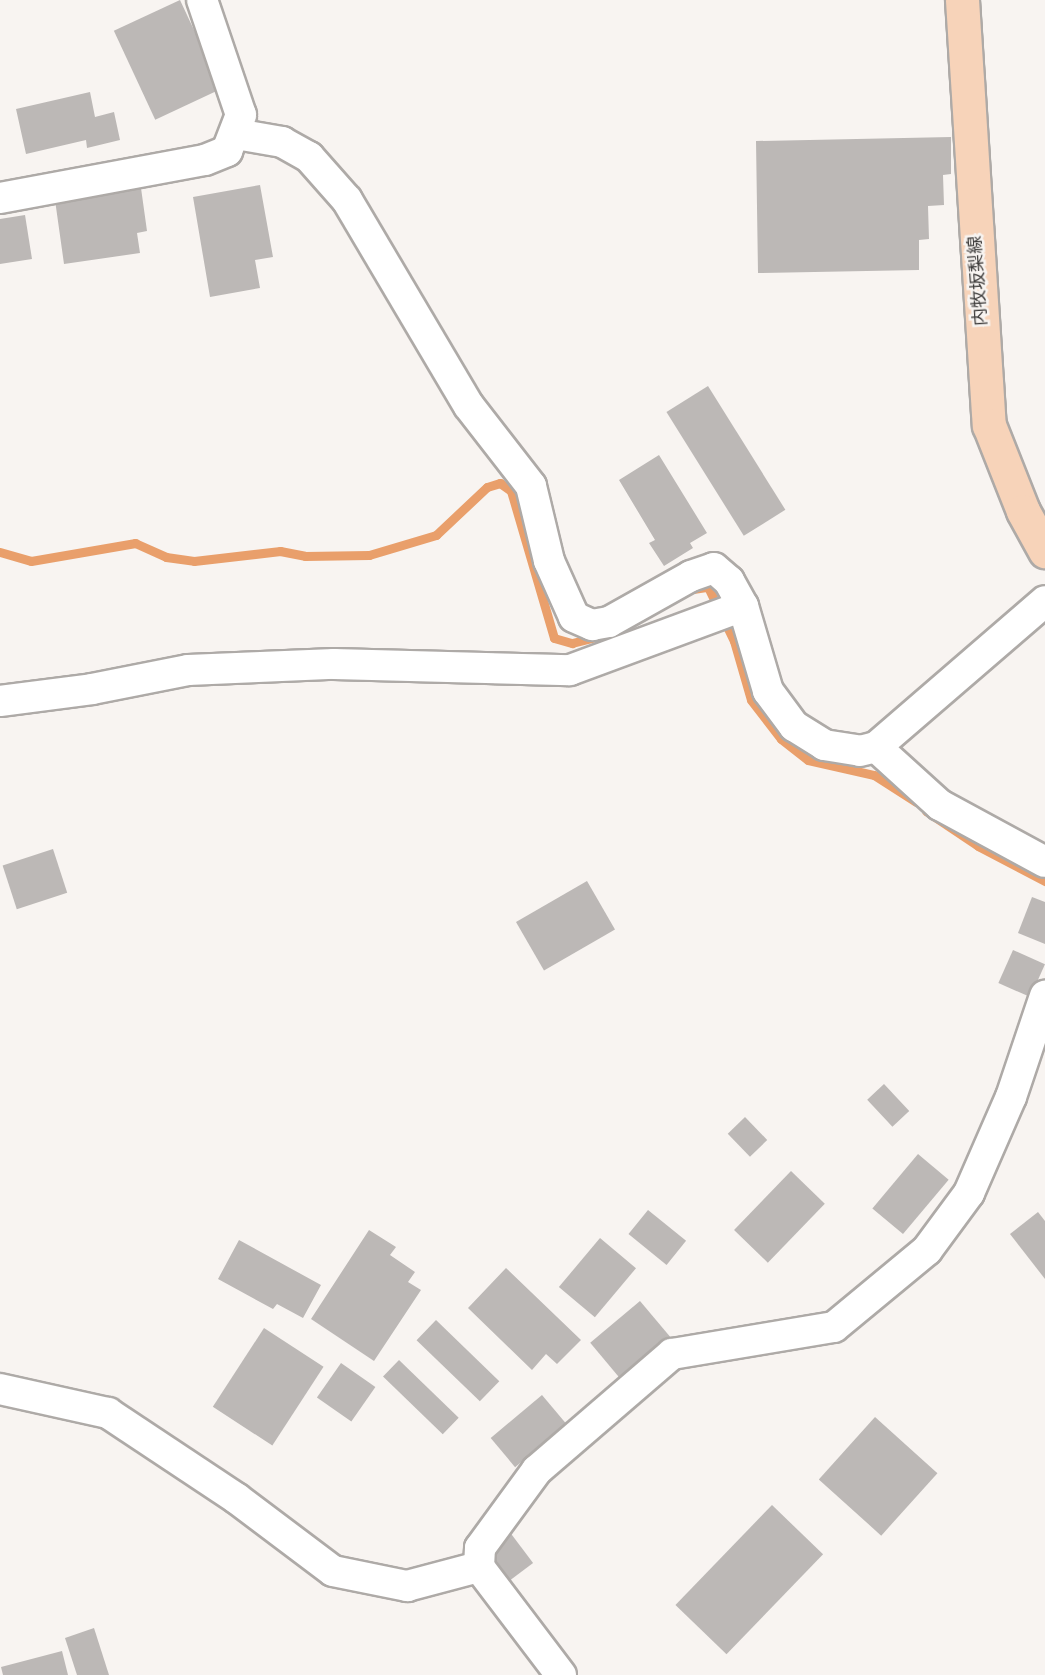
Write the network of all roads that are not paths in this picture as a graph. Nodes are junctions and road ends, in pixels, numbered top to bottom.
1 (202, 0) edge
2 (963, 0) edge
3 (236, 134) junction
4 (0, 198) edge
5 (1045, 551) edge
6 (1045, 601) edge
7 (743, 606) junction
8 (0, 701) edge
9 (876, 747) junction
10 (1045, 862) edge
11 (1045, 996) edge
12 (0, 1389) edge
13 (478, 1567) junction
14 (561, 1675) edge

1 - 3 street
2 - 5 main road, 内牧坂梨線
3 - 4 street
3 - 7 street
6 - 9 street
7 - 8 street
7 - 9 street
9 - 10 street
11 - 13 street
12 - 13 street
13 - 14 street

